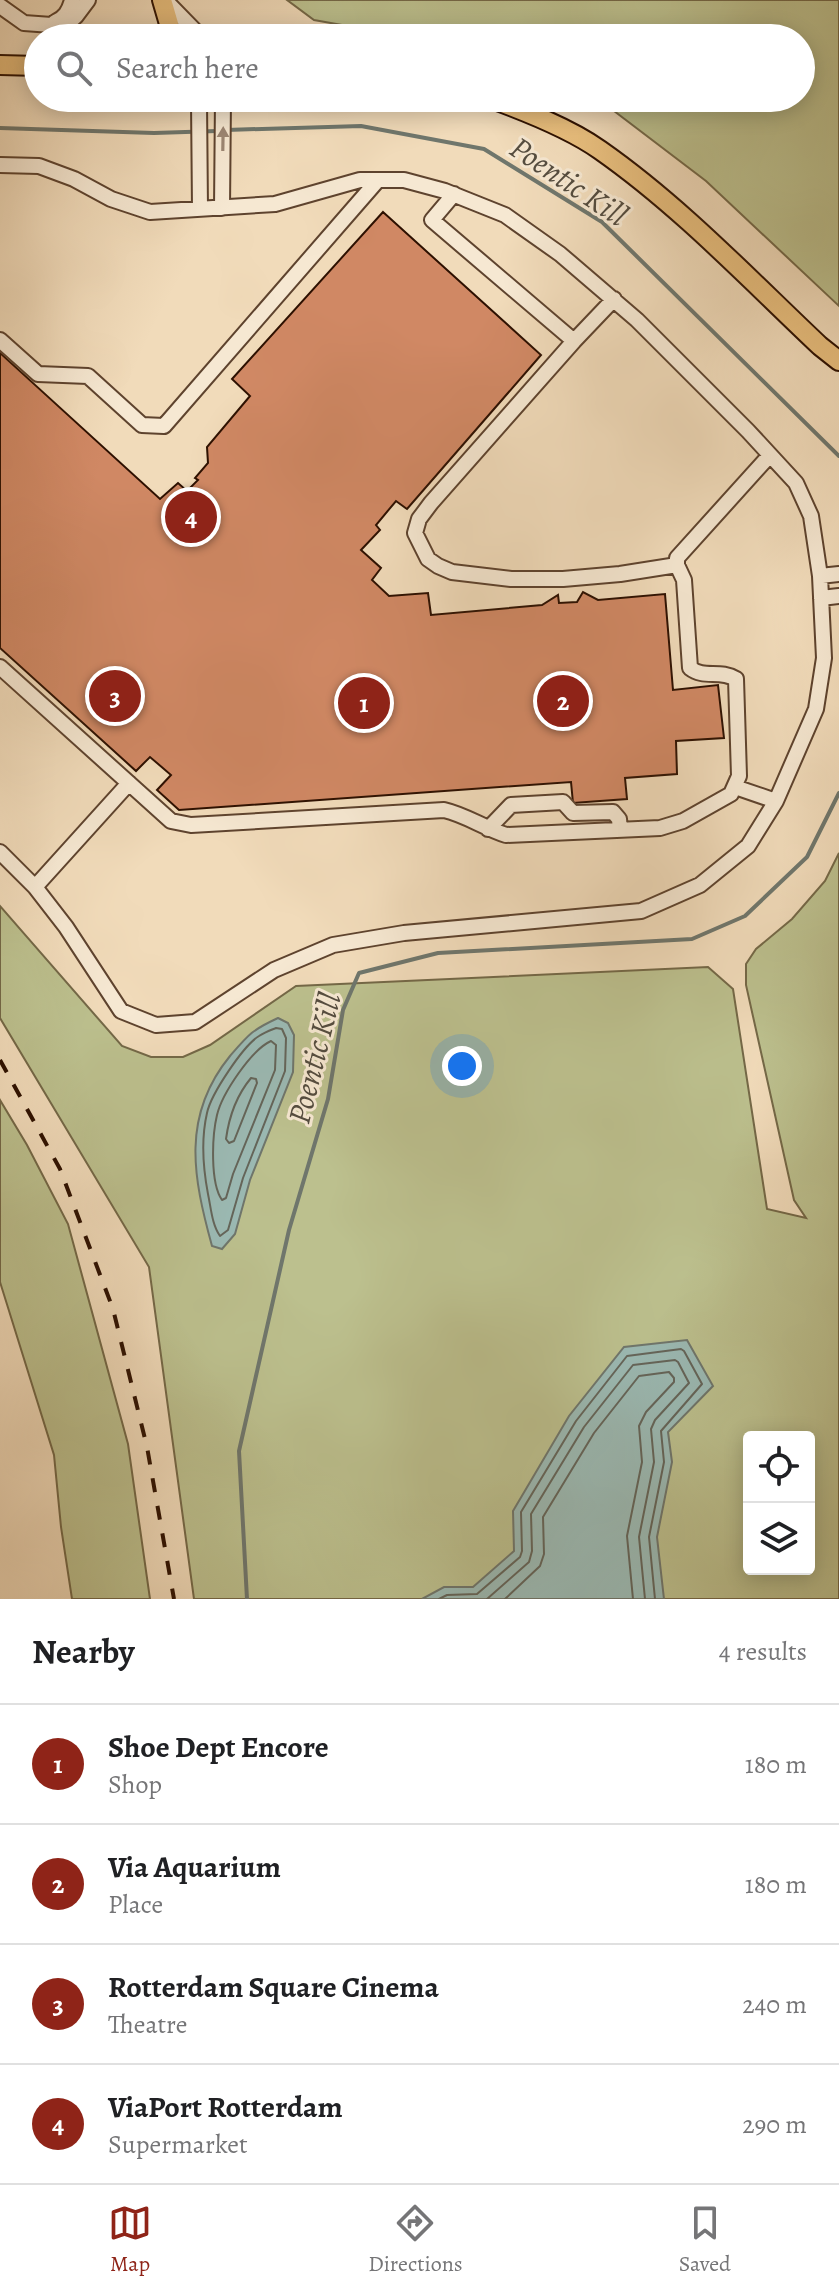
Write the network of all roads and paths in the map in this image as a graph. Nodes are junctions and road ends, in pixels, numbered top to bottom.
1 (72, 0) edge
2 (88, 0) edge
3 (164, 0) edge
4 (0, 6) edge
5 (36, 24) edge
6 (50, 24) edge
7 (67, 24) edge
8 (169, 24) edge
9 (188, 24) edge
10 (0, 65) edge
11 (24, 66) edge
12 (200, 112) edge
13 (223, 112) edge
14 (526, 112) edge
15 (0, 165) edge
16 (378, 180) junction
17 (454, 194) junction
18 (222, 208) junction
19 (200, 209) junction
20 (614, 299) junction
21 (0, 340) edge
22 (574, 341) junction
23 (839, 361) edge
24 (770, 455) junction
25 (677, 565) junction
26 (839, 574) edge
27 (820, 576) junction
28 (839, 596) edge
29 (821, 598) junction
30 (0, 667) edge
31 (129, 783) junction
32 (735, 787) junction
33 (776, 801) junction
34 (488, 829) junction
35 (620, 830) junction
36 (0, 852) edge
37 (35, 887) junction

1 - 6 street
2 - 7 street
3 - 8 main road
3 - 9 street
4 - 5 street
10 - 11 main road
12 - 19 street
18 -> 13 street
14 - 23 main road
15 - 19 street
16 - 17 street
16 - 18 street
16 - 21 street
17 - 20 street
17 - 22 street
18 - 19 street
20 - 22 street
20 - 24 street
22 - 25 street
24 - 25 street
24 - 27 street
25 - 32 street
26 - 27 street
27 - 29 street
28 - 29 street
29 - 33 street
30 - 31 street
31 - 34 street
31 - 37 street
32 - 33 street
32 - 35 street
33 - 37 street
34 - 35 street
34 - 35 street
36 - 37 street

